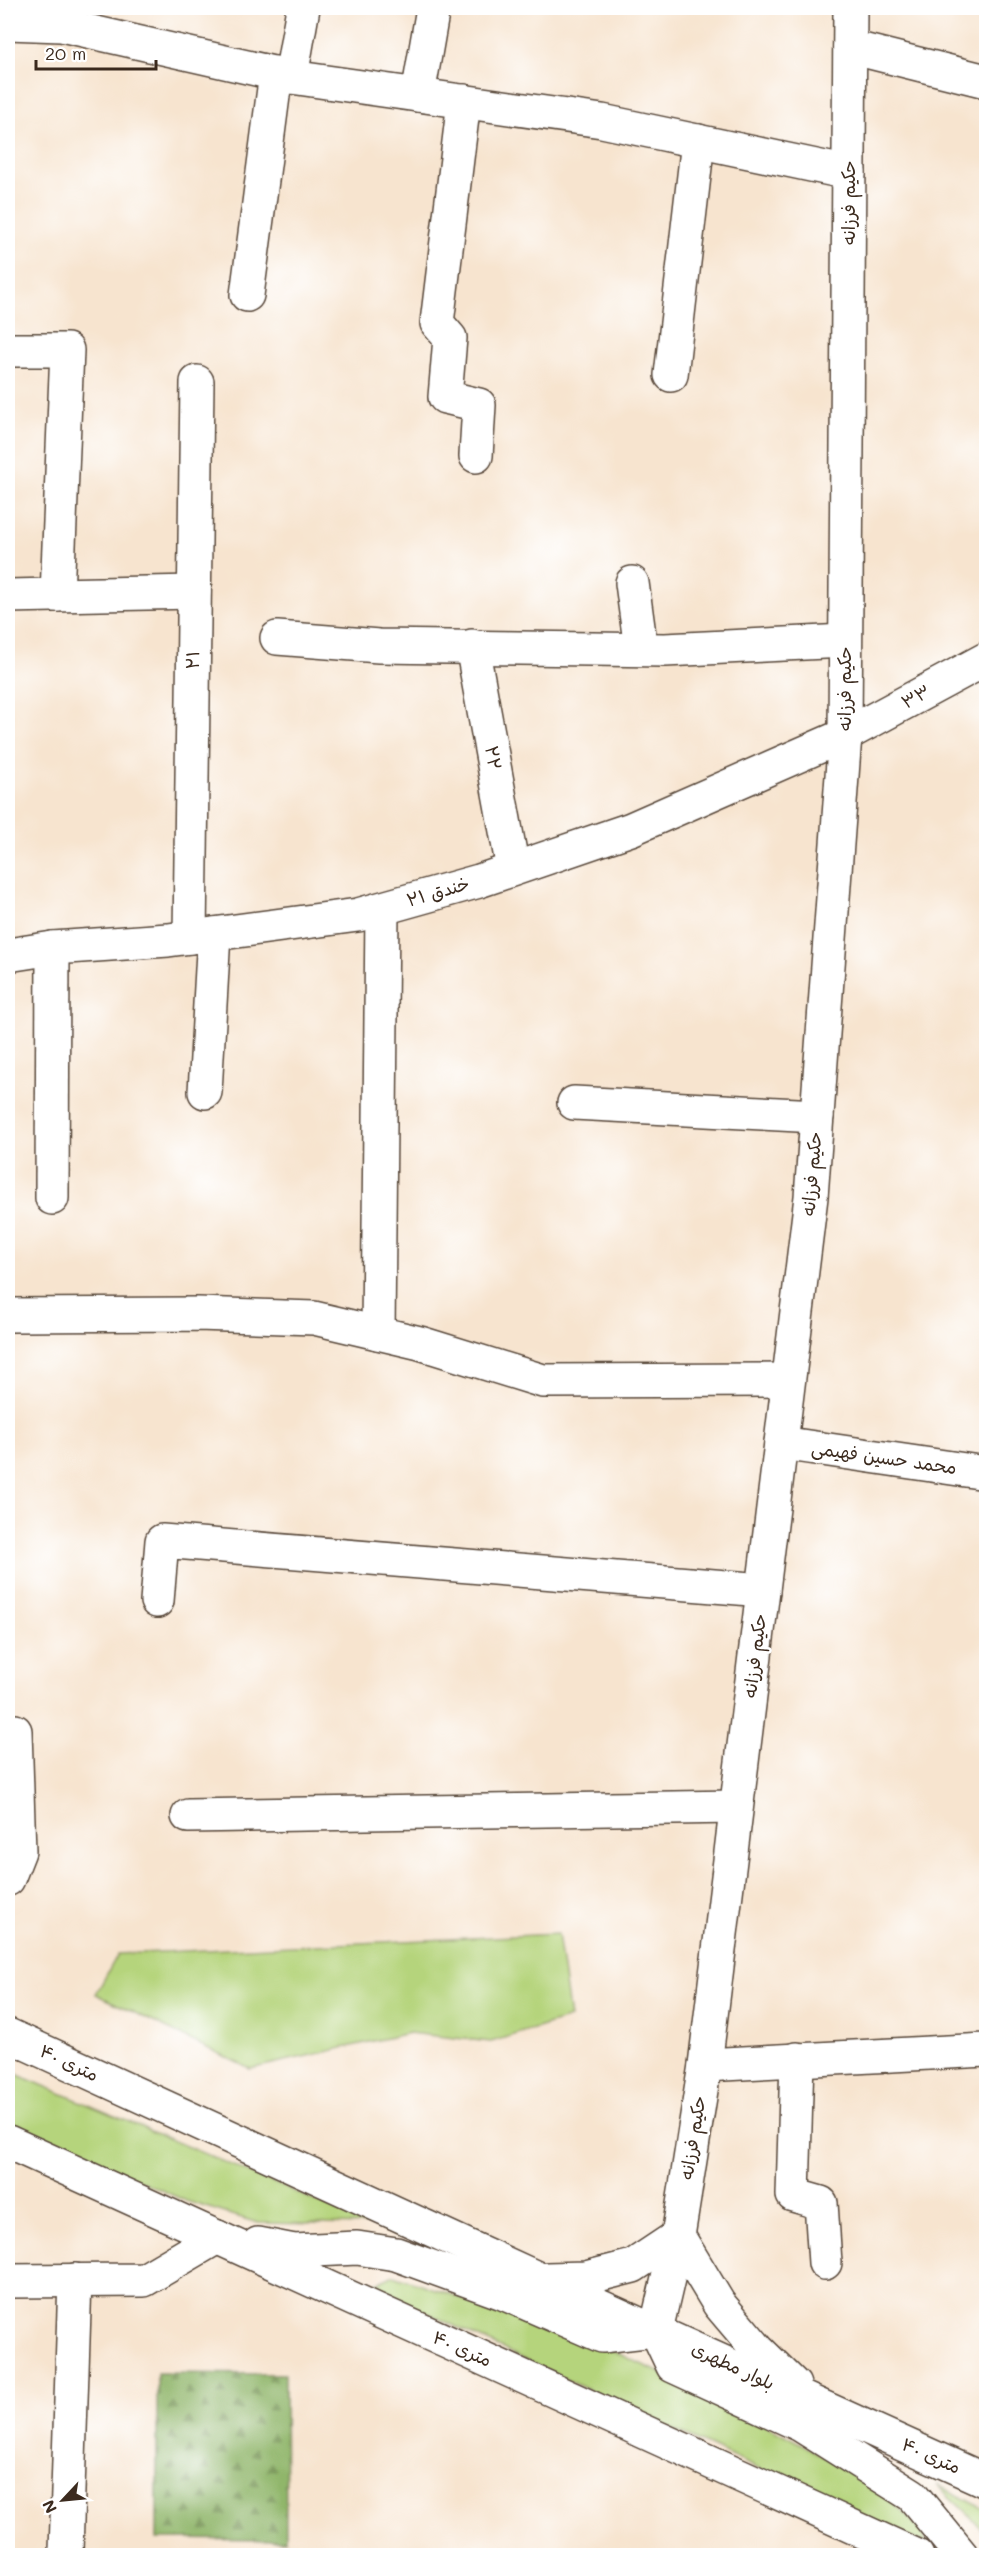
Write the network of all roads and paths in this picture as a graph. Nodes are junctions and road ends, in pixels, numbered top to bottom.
1 (303, 8) edge
2 (434, 8) edge
3 (850, 8) edge
4 (63, 16) edge
5 (8, 23) edge
6 (850, 46) junction
7 (283, 75) junction
8 (987, 81) edge
9 (418, 95) junction
10 (464, 101) junction
11 (698, 141) junction
12 (849, 173) junction
13 (247, 295) dead end
14 (8, 350) edge
15 (671, 375) dead end
16 (197, 382) dead end
17 (476, 456) dead end
18 (632, 583) dead end
19 (194, 592) junction
20 (57, 595) junction
21 (8, 596) edge
22 (277, 638) dead end
23 (845, 640) junction
24 (472, 646) junction
25 (641, 649) junction
26 (987, 659) edge
27 (844, 735) junction
28 (513, 869) junction
29 (382, 909) junction
30 (202, 936) junction
31 (53, 948) junction
32 (8, 955) edge
33 (205, 1092) dead end
34 (574, 1103) dead end
35 (817, 1116) junction
36 (52, 1198) dead end
37 (8, 1315) edge
38 (378, 1333) junction
39 (788, 1380) junction
40 (781, 1443) junction
41 (987, 1473) edge
42 (763, 1590) junction
43 (157, 1601) dead end
44 (15, 1731) dead end
45 (736, 1807) junction
46 (188, 1816) dead end
47 (8, 1879) edge
48 (8, 2034) edge
49 (987, 2050) edge
50 (797, 2059) junction
51 (705, 2065) junction
52 (8, 2142) edge
53 (678, 2236) junction
54 (218, 2238) junction
55 (825, 2263) dead end
56 (539, 2279) junction
57 (75, 2280) junction
58 (8, 2281) edge
59 (656, 2330) junction
60 (810, 2402) junction
61 (987, 2481) edge
62 (66, 2551) dead end
63 (917, 2556) edge
64 (962, 2556) edge

1 - 7 street
2 - 9 street
3 - 6 street, حکیم فرزانه
4 - 5 street
4 - 7 street
6 - 8 street
6 - 12 street, حکیم فرزانه
7 - 9 street
7 - 13 street
9 - 10 street
10 - 11 street
10 - 17 street
11 - 12 street
11 - 15 street
12 - 23 street, حکیم فرزانه
14 - 20 street
16 - 19 street, ۲۱
18 - 25 street
19 - 20 street
19 - 30 street, ۲۱
20 - 21 street
22 - 24 street
23 - 25 street
23 - 27 street, حکیم فرزانه
24 - 25 street
24 - 28 street, ۲۲
26 - 27 street, ۳۳
27 - 28 street, ۲۱ خندق
27 - 35 street, حکیم فرزانه
28 - 29 street, ۲۱ خندق
29 - 30 street, ۲۱ خندق
29 - 38 street
30 - 31 street, ۲۱ خندق
30 - 33 street, ۲۱
31 - 32 street, ۲۱ خندق
31 - 36 street
34 - 35 street
35 - 39 street, حکیم فرزانه
37 - 38 street
38 - 39 street
39 - 40 street, حکیم فرزانه
40 - 41 street, محمد حسین فهیمی
40 - 42 street, حکیم فرزانه
42 - 43 street
42 - 45 street, حکیم فرزانه
44 - 47 street
45 - 46 street
45 - 51 street, حکیم فرزانه
48 - 56 street, ۴۰ متری
49 - 50 street
50 - 51 street
50 - 55 street
51 - 53 street, حکیم فرزانه
52 - 54 street, ۴۰ متری
53 - 56 street
53 - 59 street, حکیم فرزانه
53 - 60 street
54 - 57 street
54 - 59 street
54 - 63 street, ۴۰ متری
56 - 59 street, ۴۰ متری
57 - 58 street
57 - 62 street
59 - 60 street, بلوار مطهری
59 - 64 street
60 - 61 street, ۴۰ متری

